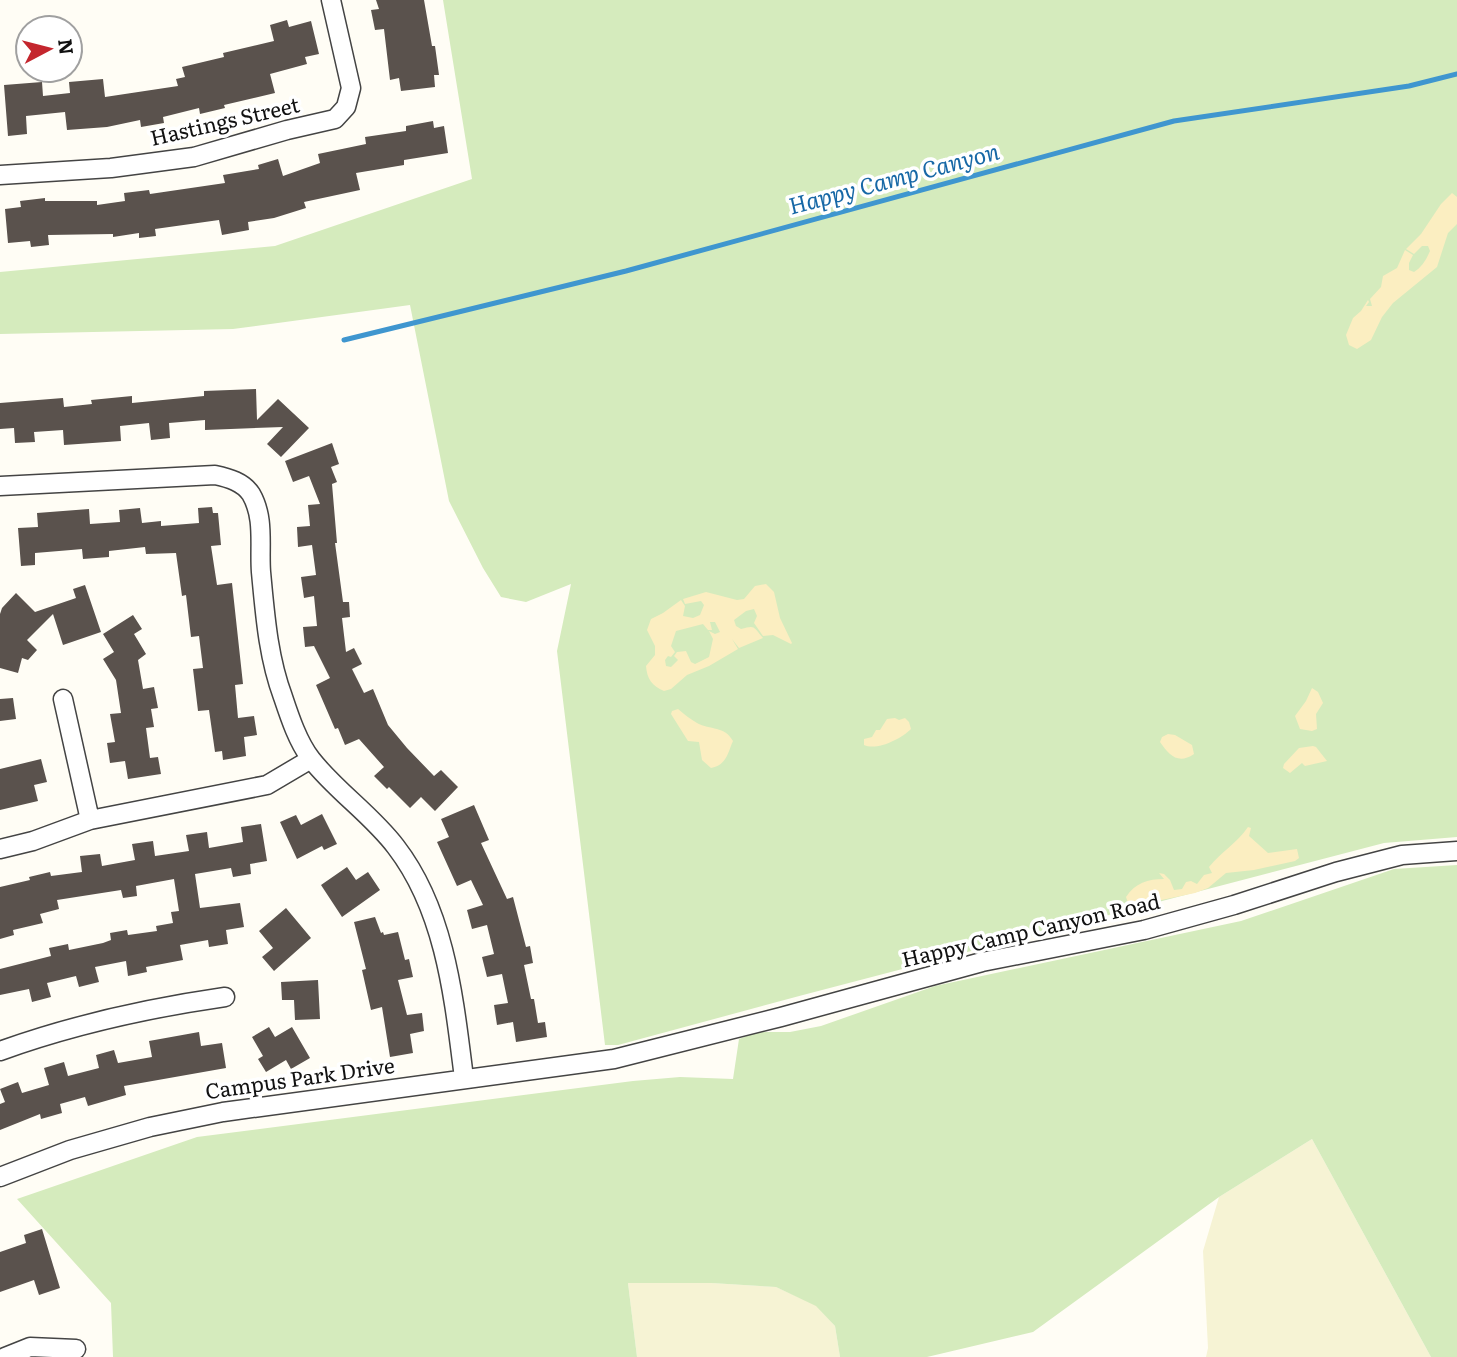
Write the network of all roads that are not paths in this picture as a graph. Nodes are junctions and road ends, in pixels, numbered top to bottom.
1 (331, 1) edge
2 (0, 175) edge
3 (0, 486) edge
4 (64, 699) dead end
5 (311, 759) junction
6 (90, 820) junction
7 (0, 849) edge
8 (1457, 851) edge
9 (225, 997) dead end
10 (0, 1051) edge
11 (614, 1059) joint
12 (464, 1078) junction
13 (0, 1177) edge
14 (76, 1349) dead end
15 (5, 1357) edge

1 - 2 street, Hastings Street
3 - 5 street
4 - 6 street
5 - 6 street
5 - 12 street
6 - 7 street
8 - 11 street, Happy Camp Canyon Road
9 - 10 street
11 - 12 street, Campus Park Drive
12 - 13 street, Campus Park Drive
14 - 15 street

